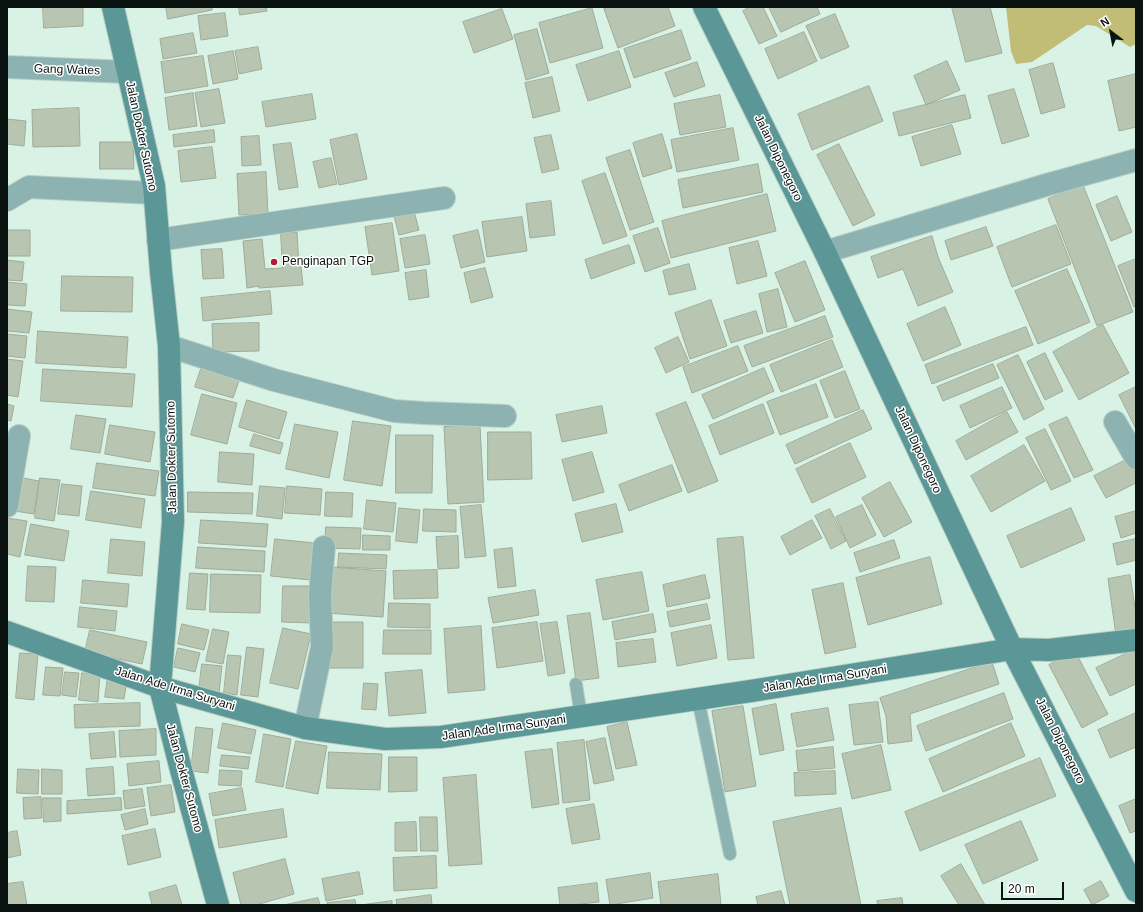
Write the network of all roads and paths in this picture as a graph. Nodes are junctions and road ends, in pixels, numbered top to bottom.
1 (113, 7) edge
2 (704, 7) edge
3 (7, 67) edge
4 (127, 72) junction
5 (1136, 160) edge
6 (154, 193) junction
7 (444, 198) dead end
8 (7, 200) edge
9 (158, 240) junction
10 (825, 252) junction
11 (169, 346) junction
12 (505, 416) dead end
13 (1115, 422) dead end
14 (19, 436) dead end
15 (1136, 458) edge
16 (7, 506) edge
17 (324, 547) dead end
18 (7, 632) edge
19 (1136, 640) edge
20 (1012, 649) junction
21 (576, 684) dead end
22 (160, 687) junction
23 (698, 699) junction
24 (581, 716) junction
25 (305, 728) junction
26 (730, 854) dead end
27 (1136, 891) edge
28 (218, 905) edge

1 - 4 main road, Jalan Dokter Sutomo
2 - 10 main road, Jalan Diponegoro
3 - 4 street, Gang Wates
4 - 6 main road, Jalan Dokter Sutomo
5 - 10 street
6 - 8 street
6 - 9 main road, Jalan Dokter Sutomo
7 - 9 street
9 - 11 main road, Jalan Dokter Sutomo
10 - 20 main road, Jalan Diponegoro
11 - 12 street
11 - 22 main road, Jalan Dokter Sutomo
13 - 15 street
14 - 16 street
17 - 25 street
18 - 22 main road, Jalan Ade Irma Suryani
19 - 20 main road, Jalan Ade Irma Suryani
20 - 23 main road, Jalan Ade Irma Suryani
20 - 27 main road, Jalan Diponegoro
21 - 24 lane
22 - 25 main road, Jalan Ade Irma Suryani
22 - 28 main road, Jalan Dokter Sutomo
23 - 24 main road, Jalan Ade Irma Suryani
23 - 26 lane
24 - 25 main road, Jalan Ade Irma Suryani

